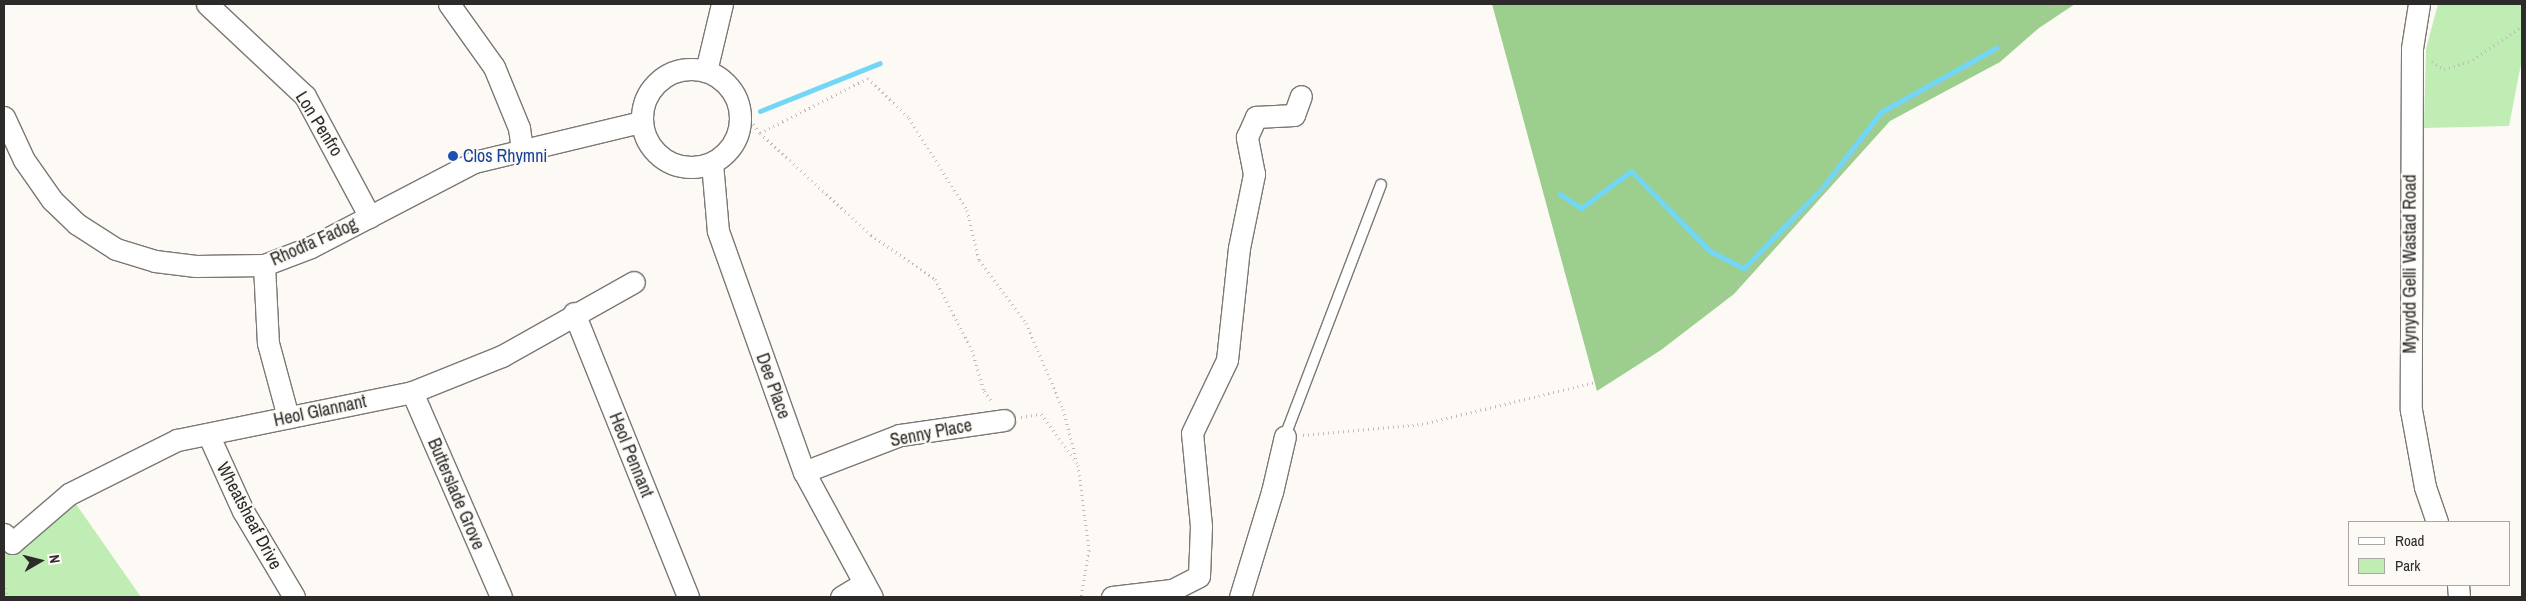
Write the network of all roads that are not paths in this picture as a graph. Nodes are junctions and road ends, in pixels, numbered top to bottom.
1 (207, 4) edge
2 (449, 4) edge
3 (722, 4) edge
4 (2419, 4) edge
5 (706, 71) junction
6 (1301, 96) dead end
7 (4, 117) edge
8 (642, 122) junction
9 (522, 149) junction
10 (712, 163) junction
11 (1382, 185) dead end
12 (370, 217) junction
13 (264, 264) junction
14 (634, 282) dead end
15 (574, 313) junction
16 (412, 392) junction
17 (288, 417) junction
18 (1004, 420) road end
19 (208, 434) junction
20 (1285, 436) joint
21 (804, 472) junction
22 (2437, 521) edge
23 (6, 544) edge
24 (868, 590) edge
25 (294, 597) edge
26 (501, 597) edge
27 (688, 597) edge
28 (841, 597) edge
29 (1112, 597) edge
30 (1240, 597) edge

1 - 12 street, Lon Penfro
2 - 9 street
3 - 5 street
4 - 22 street, Mynydd Gelli Wastad Road
5 - 8 street
5 - 10 street
6 - 29 street
7 - 13 street, Rhodfa Fadog
8 - 9 street, Rhodfa Fadog
8 - 10 street
9 - 12 street, Rhodfa Fadog
10 - 21 street, Dee Place
11 - 20 lane
12 - 13 street, Rhodfa Fadog
13 - 17 street
14 - 15 street, Heol Glannant
15 - 16 street, Heol Glannant
15 - 27 street, Heol Pennant
16 - 17 street, Heol Glannant
16 - 26 street, Butterslade Grove
17 - 19 street, Heol Glannant
18 - 21 street, Senny Place
19 - 23 street, Heol Glannant
19 - 25 street, Wheatsheaf Drive
20 - 30 street
21 - 24 street, Dee Place
24 - 28 street

